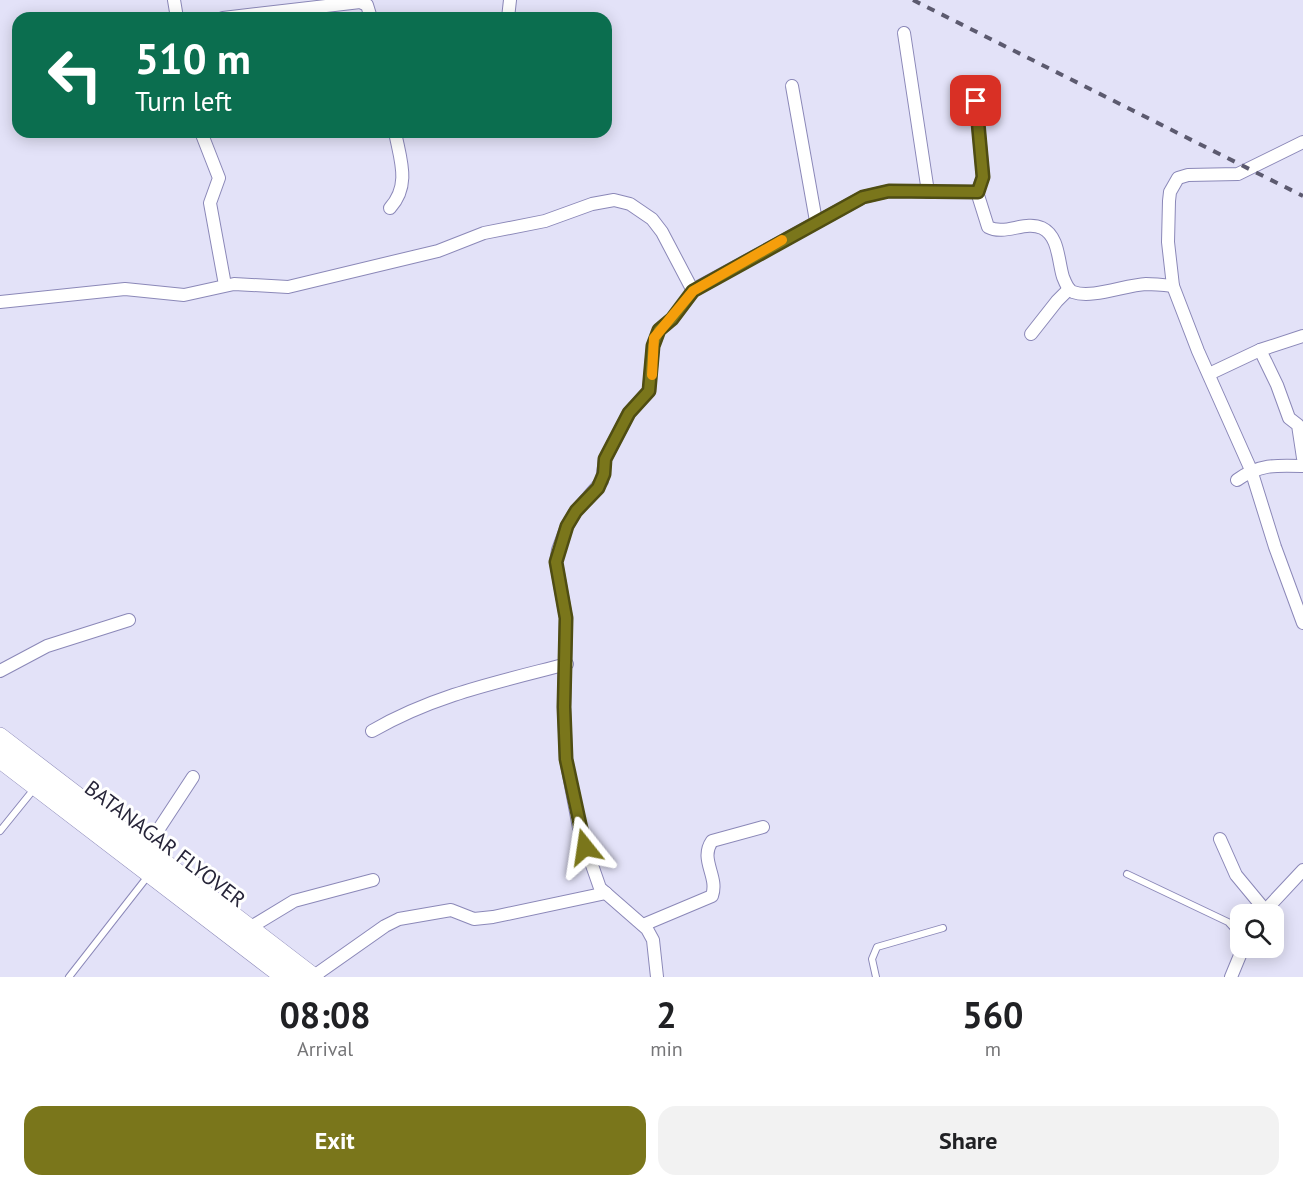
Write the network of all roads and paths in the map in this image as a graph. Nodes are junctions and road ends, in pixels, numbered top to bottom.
1 (274, 12) edge
2 (370, 12) edge
3 (904, 33) dead end
4 (792, 86) dead end
5 (976, 101) dead end
6 (203, 138) edge
7 (396, 138) edge
8 (1303, 142) edge
9 (928, 192) junction
10 (978, 192) junction
11 (390, 208) dead end
12 (816, 222) junction
13 (225, 285) junction
14 (1173, 286) junction
15 (1069, 289) junction
16 (693, 291) junction
17 (0, 302) edge
18 (1031, 334) dead end
19 (1303, 336) edge
20 (1260, 350) junction
21 (1209, 374) junction
22 (1303, 458) edge
23 (1303, 466) edge
24 (1251, 470) junction
25 (1237, 480) dead end
26 (129, 620) dead end
27 (1303, 623) edge
28 (567, 664) junction
29 (0, 671) edge
30 (372, 731) dead end
31 (0, 735) edge
32 (0, 746) edge
33 (0, 761) edge
34 (193, 777) dead end
35 (34, 788) junction
36 (763, 827) dead end
37 (0, 831) edge
38 (1220, 839) dead end
39 (147, 847) junction
40 (1303, 870) edge
41 (1127, 874) dead end
42 (148, 875) junction
43 (373, 880) dead end
44 (606, 893) junction
45 (1257, 904) edge
46 (1271, 904) edge
47 (1230, 924) edge
48 (643, 925) junction
49 (251, 927) junction
50 (943, 928) dead end
51 (1239, 958) edge
52 (69, 977) edge
53 (282, 977) edge
54 (311, 977) edge
55 (657, 977) edge
56 (876, 977) edge
57 (1231, 977) edge

1 - 2 street
3 - 9 street
4 - 12 street
5 - 10 street
6 - 13 street
7 - 11 street
8 - 14 street
9 - 10 street
9 - 12 street
10 - 15 street
12 - 16 street
13 - 16 street
13 - 17 street
14 - 15 street
14 - 21 street
15 - 18 street
16 - 28 street
19 - 20 street
20 - 21 street
20 - 22 street
21 - 24 street
23 - 24 street
24 - 25 street
24 - 27 street
26 - 29 street
28 - 30 street
28 - 44 street
31 - 39 street
32 - 54 main road, BATANAGAR FLYOVER
33 - 35 street
34 - 39 street
35 - 37 lane
35 - 42 street
36 - 48 street
38 - 45 street
39 - 49 street
40 - 46 street
41 - 47 lane
42 - 52 lane
42 - 53 street
43 - 49 street
44 - 48 street
44 - 54 street
48 - 55 street
49 - 54 street
50 - 56 lane
51 - 57 street

